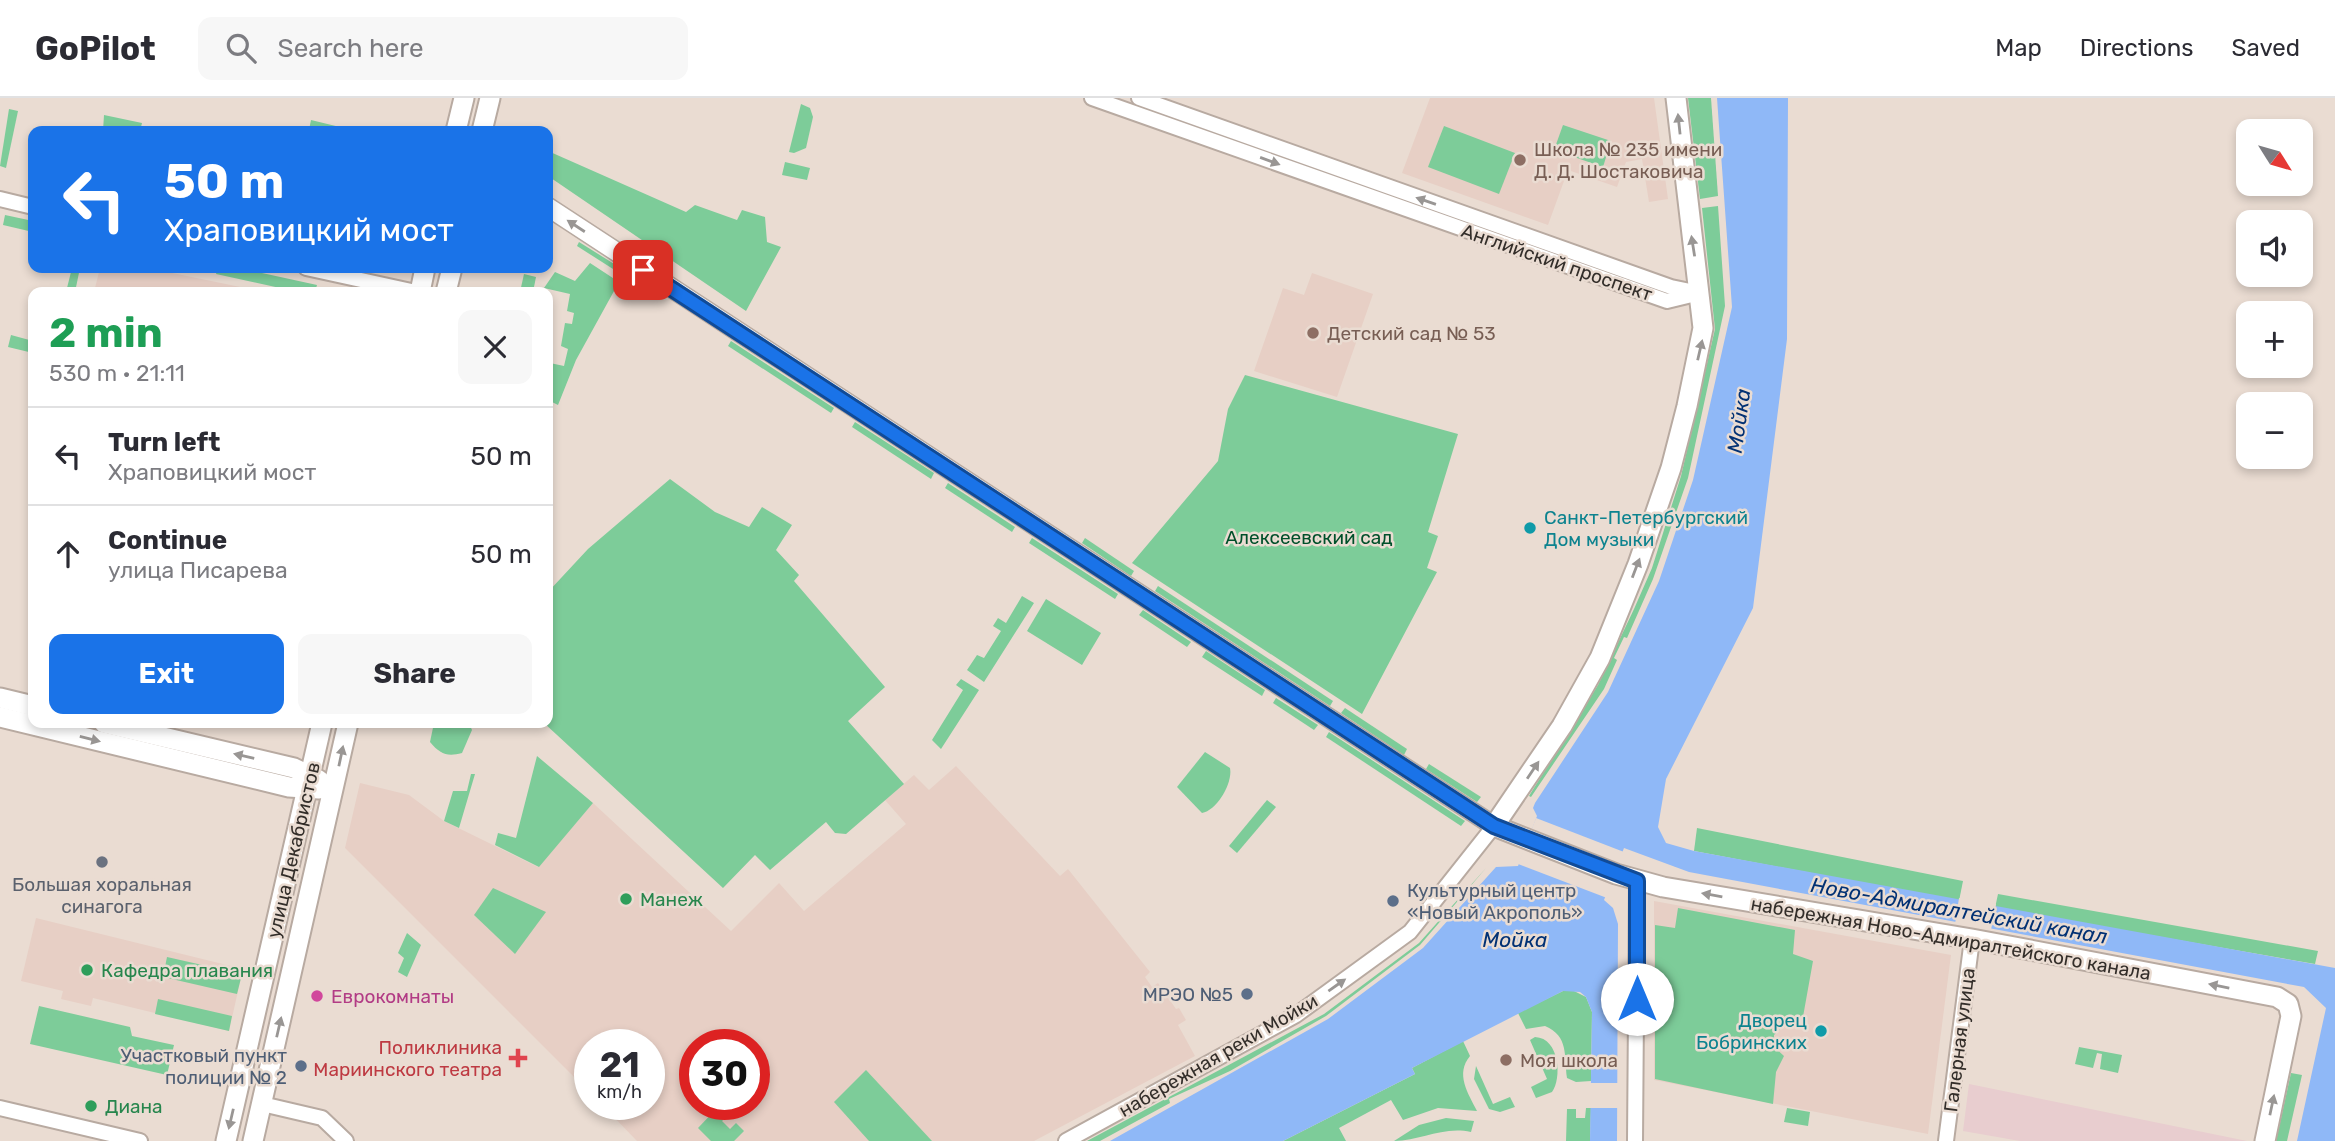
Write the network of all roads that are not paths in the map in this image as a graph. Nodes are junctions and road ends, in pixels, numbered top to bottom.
1 (464, 98) edge
2 (490, 98) edge
3 (1092, 98) edge
4 (1139, 98) edge
5 (1676, 98) edge
6 (1163, 102) edge
7 (1156, 121) junction
8 (457, 126) edge
9 (483, 126) edge
10 (0, 199) edge
11 (28, 206) edge
12 (553, 210) edge
13 (329, 273) edge
14 (395, 287) edge
15 (1700, 293) junction
16 (0, 698) edge
17 (28, 705) edge
18 (0, 717) edge
19 (28, 723) edge
20 (52, 728) edge
21 (121, 728) edge
22 (320, 728) edge
23 (347, 728) edge
24 (308, 782) junction
25 (334, 789) junction
26 (1494, 826) junction
27 (1637, 881) junction
28 (1972, 939) junction
29 (262, 1104) junction
30 (0, 1108) edge
31 (140, 1141) edge
32 (226, 1141) edge
33 (253, 1141) edge
34 (346, 1141) edge
35 (1066, 1141) edge
36 (1635, 1141) edge
37 (1946, 1141) edge
38 (2265, 1141) edge

1 - 8 main road
2 - 9 main road
3 - 7 street, Английский проспект
4 - 6 street, Английский проспект
15 -> 5 main road, набережная реки Мойки
6 - 7 street
15 -> 6 street, Английский проспект
7 -> 15 street, Английский проспект
10 - 11 street
26 -> 12 street
13 - 14 street
26 -> 15 main road, набережная реки Мойки
16 - 17 main road
18 -> 19 main road
20 -> 24 main road
24 -> 21 main road
22 - 24 main road, улица Декабристов
25 -> 23 main road, улица Декабристов
24 - 25 main road
24 -> 32 main road, улица Декабристов
29 -> 25 main road, улица Декабристов
26 - 27 main road, набережная Ново-Адмиралтейского канала
35 -> 26 street, набережная реки Мойки
28 -> 27 main road, набережная Ново-Адмиралтейского канала
27 - 36 street
28 - 37 street, Галерная улица
38 -> 28 main road, набережная Ново-Адмиралтейского канала
29 - 33 main road, улица Декабристов
29 - 34 street
30 - 31 street

